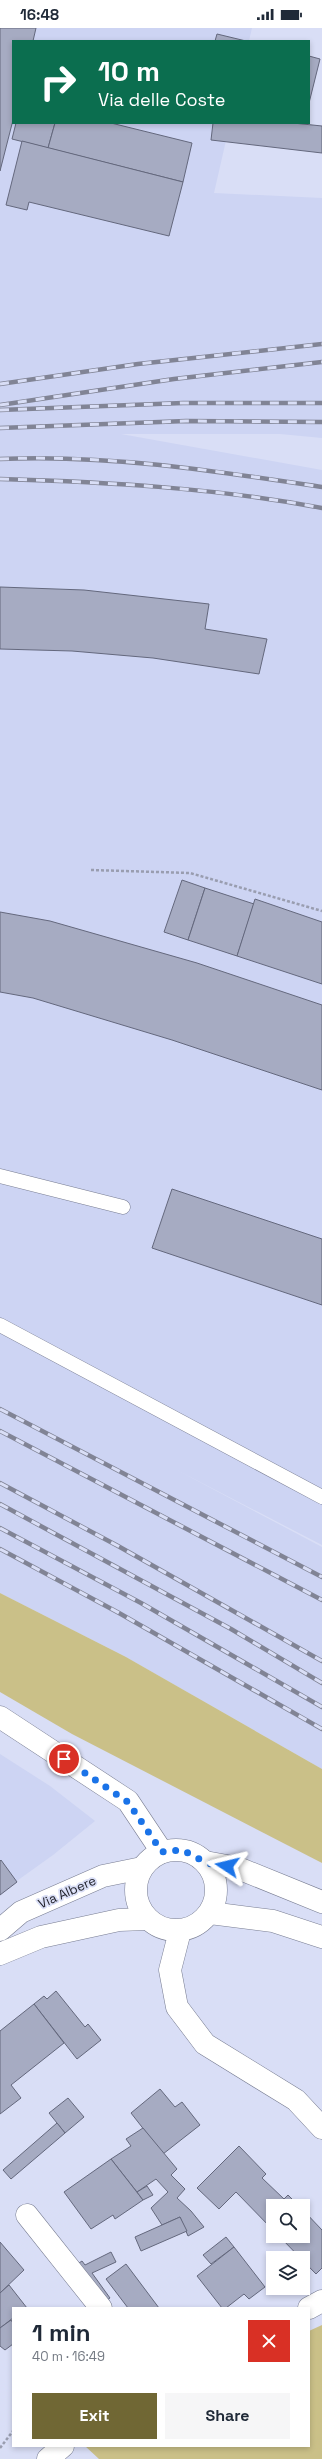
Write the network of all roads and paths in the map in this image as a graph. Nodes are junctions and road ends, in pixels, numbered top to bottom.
1 (91, 870) dead end
2 (322, 911) edge
3 (0, 1176) edge
4 (123, 1207) dead end
5 (0, 1325) edge
6 (322, 1497) edge
7 (0, 1717) edge
8 (162, 1852) junction
9 (205, 1862) junction
10 (142, 1868) junction
11 (322, 1902) edge
12 (210, 1913) junction
13 (146, 1918) junction
14 (0, 1930) edge
15 (180, 1931) junction
16 (322, 1937) edge
17 (0, 1954) edge
18 (322, 2128) edge
19 (27, 2215) dead end
20 (322, 2301) edge
21 (100, 2307) edge
22 (310, 2307) edge
23 (12, 2432) edge
24 (62, 2447) edge
25 (0, 2448) edge
26 (48, 2459) edge

1 - 2 path
3 - 4 lane
5 - 6 lane
7 - 8 street
8 - 9 street
8 - 10 street
9 - 11 street
9 - 12 street
10 - 13 street
10 - 14 street, Via Albere
12 - 15 street
12 - 16 street
13 - 15 street
13 - 17 street
15 - 18 street
19 - 21 street
20 - 22 street
23 - 25 path
24 - 26 street

